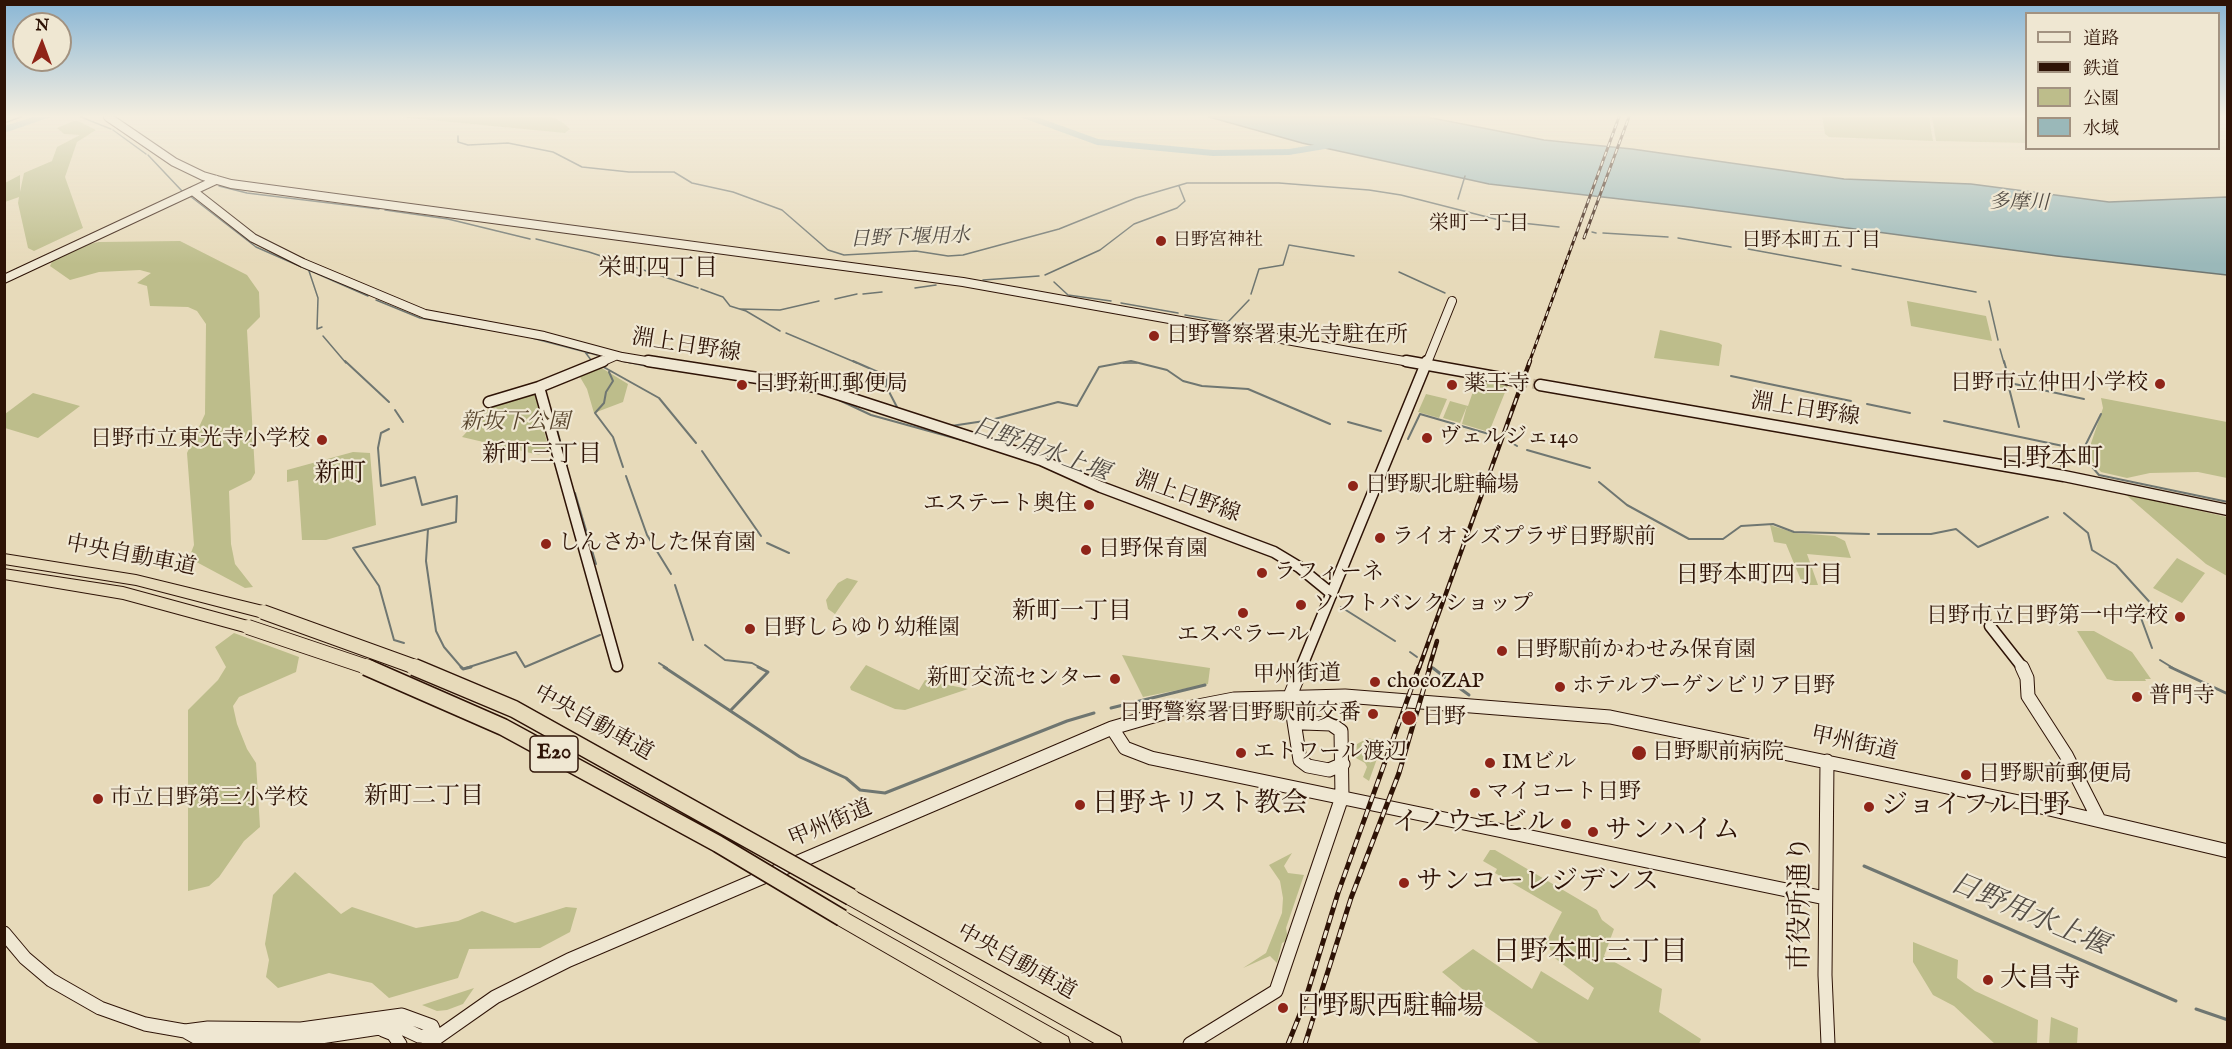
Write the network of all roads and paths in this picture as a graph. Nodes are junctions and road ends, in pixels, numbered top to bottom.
1 (183, 166) edge
2 (216, 180) junction
3 (193, 190) junction
4 (4, 279) edge
5 (1452, 301) dead end
6 (615, 356) junction
7 (1427, 365) junction
8 (1518, 381) tunnel mouth
9 (1540, 384) tunnel mouth
10 (539, 387) junction
11 (489, 402) dead end
12 (2228, 510) edge
13 (4, 559) edge
14 (4, 574) edge
15 (1332, 594) junction
16 (1990, 626) dead end
17 (617, 666) dead end
18 (1290, 696) junction
19 (1292, 715) junction
20 (1308, 724) junction
21 (1112, 728) junction
22 (1295, 739) junction
23 (1827, 761) junction
24 (1343, 764) junction
25 (1329, 770) junction
26 (1342, 782) junction
27 (1341, 797) junction
28 (2099, 820) junction
29 (2228, 851) edge
30 (1825, 898) junction
31 (4, 933) edge
32 (370, 1030) junction
33 (184, 1031) junction
34 (432, 1041) edge
35 (400, 1044) edge
36 (1061, 1044) edge
37 (1113, 1044) edge
38 (1190, 1044) edge
39 (1828, 1044) edge

1 - 2 main road
2 - 3 main road
2 - 7 main road
3 - 4 main road
3 - 6 main road, 淵上日野線
5 - 7 main road
6 - 10 main road
6 - 15 main road, 淵上日野線
7 - 8 main road
7 - 15 main road
9 - 12 main road, 淵上日野線
10 - 11 main road
10 - 17 main road
13 - 37 highway, 中央自動車道 / E20, bridge
14 - 36 highway, 中央自動車道 / E20, bridge
15 - 18 main road
16 - 28 main road
18 - 19 main road
18 - 21 main road, 甲州街道
18 - 23 main road, 甲州街道
19 - 20 main road
19 - 22 main road
20 - 22 main road
20 - 24 main road
21 - 27 main road
21 - 34 main road, 甲州街道
22 - 25 main road
23 - 28 main road, 甲州街道
23 - 30 main road, 市役所通り
24 - 25 main road
24 - 26 main road
25 - 26 main road
26 - 27 main road
27 - 30 main road
27 - 38 main road
28 - 29 main road, 甲州街道
30 - 39 main road, 市役所通り
31 - 33 main road
32 - 33 main road
32 - 34 main road
32 - 35 main road
33 - 34 main road

